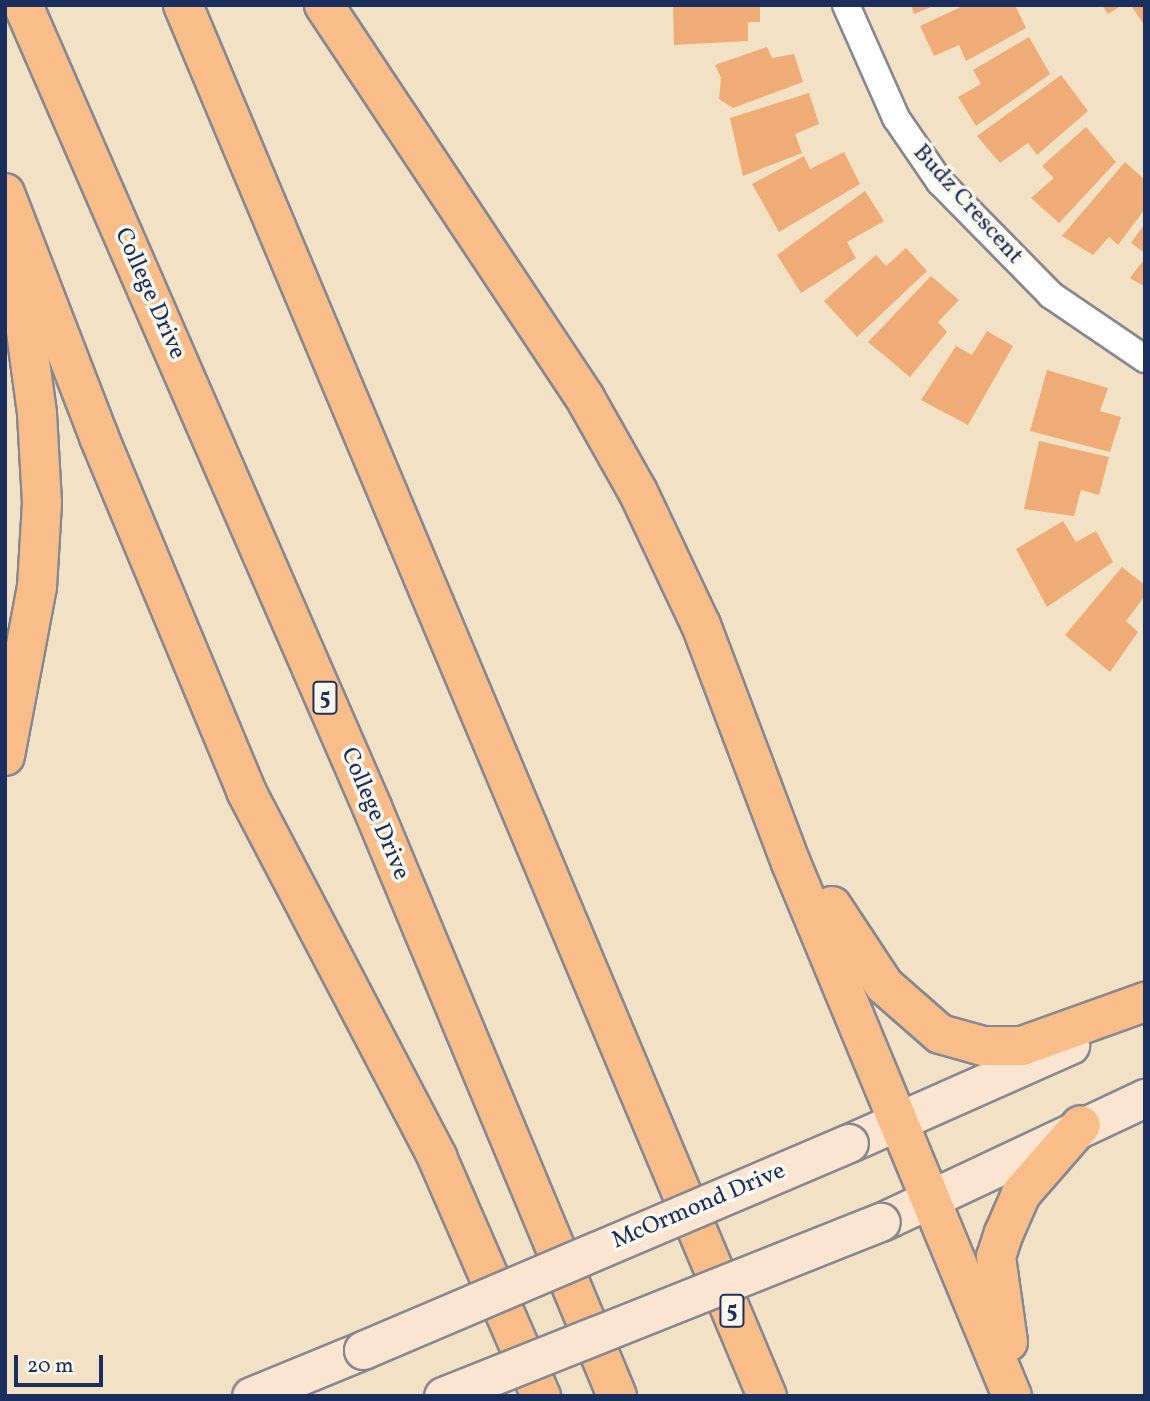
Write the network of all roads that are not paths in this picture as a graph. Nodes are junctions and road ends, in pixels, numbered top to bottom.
1 (23, 5) edge
2 (183, 5) edge
3 (324, 5) edge
4 (846, 5) edge
5 (7, 197) edge
6 (1145, 359) edge
7 (5, 756) edge
8 (761, 774) junction
9 (1145, 1002) edge
10 (1145, 1013) edge
11 (1145, 1098) edge
12 (898, 1121) junction
13 (1081, 1125) junction
14 (930, 1198) junction
15 (251, 1396) edge
16 (443, 1396) edge
17 (541, 1396) edge
18 (617, 1396) edge
19 (767, 1396) edge
20 (1012, 1396) edge
21 (1019, 1396) edge

1 - 18 highway, College Drive / 5
2 - 19 highway, 5
3 - 8 highway
4 - 6 street, Budz Crescent
5 - 7 highway
5 - 17 highway
8 - 9 highway
8 - 12 highway
10 - 12 main road, McOrmond Drive
11 - 13 main road
12 - 14 highway
12 - 15 main road, McOrmond Drive, bridge
13 - 14 main road
13 - 21 highway
14 - 16 main road, bridge
14 - 20 highway

